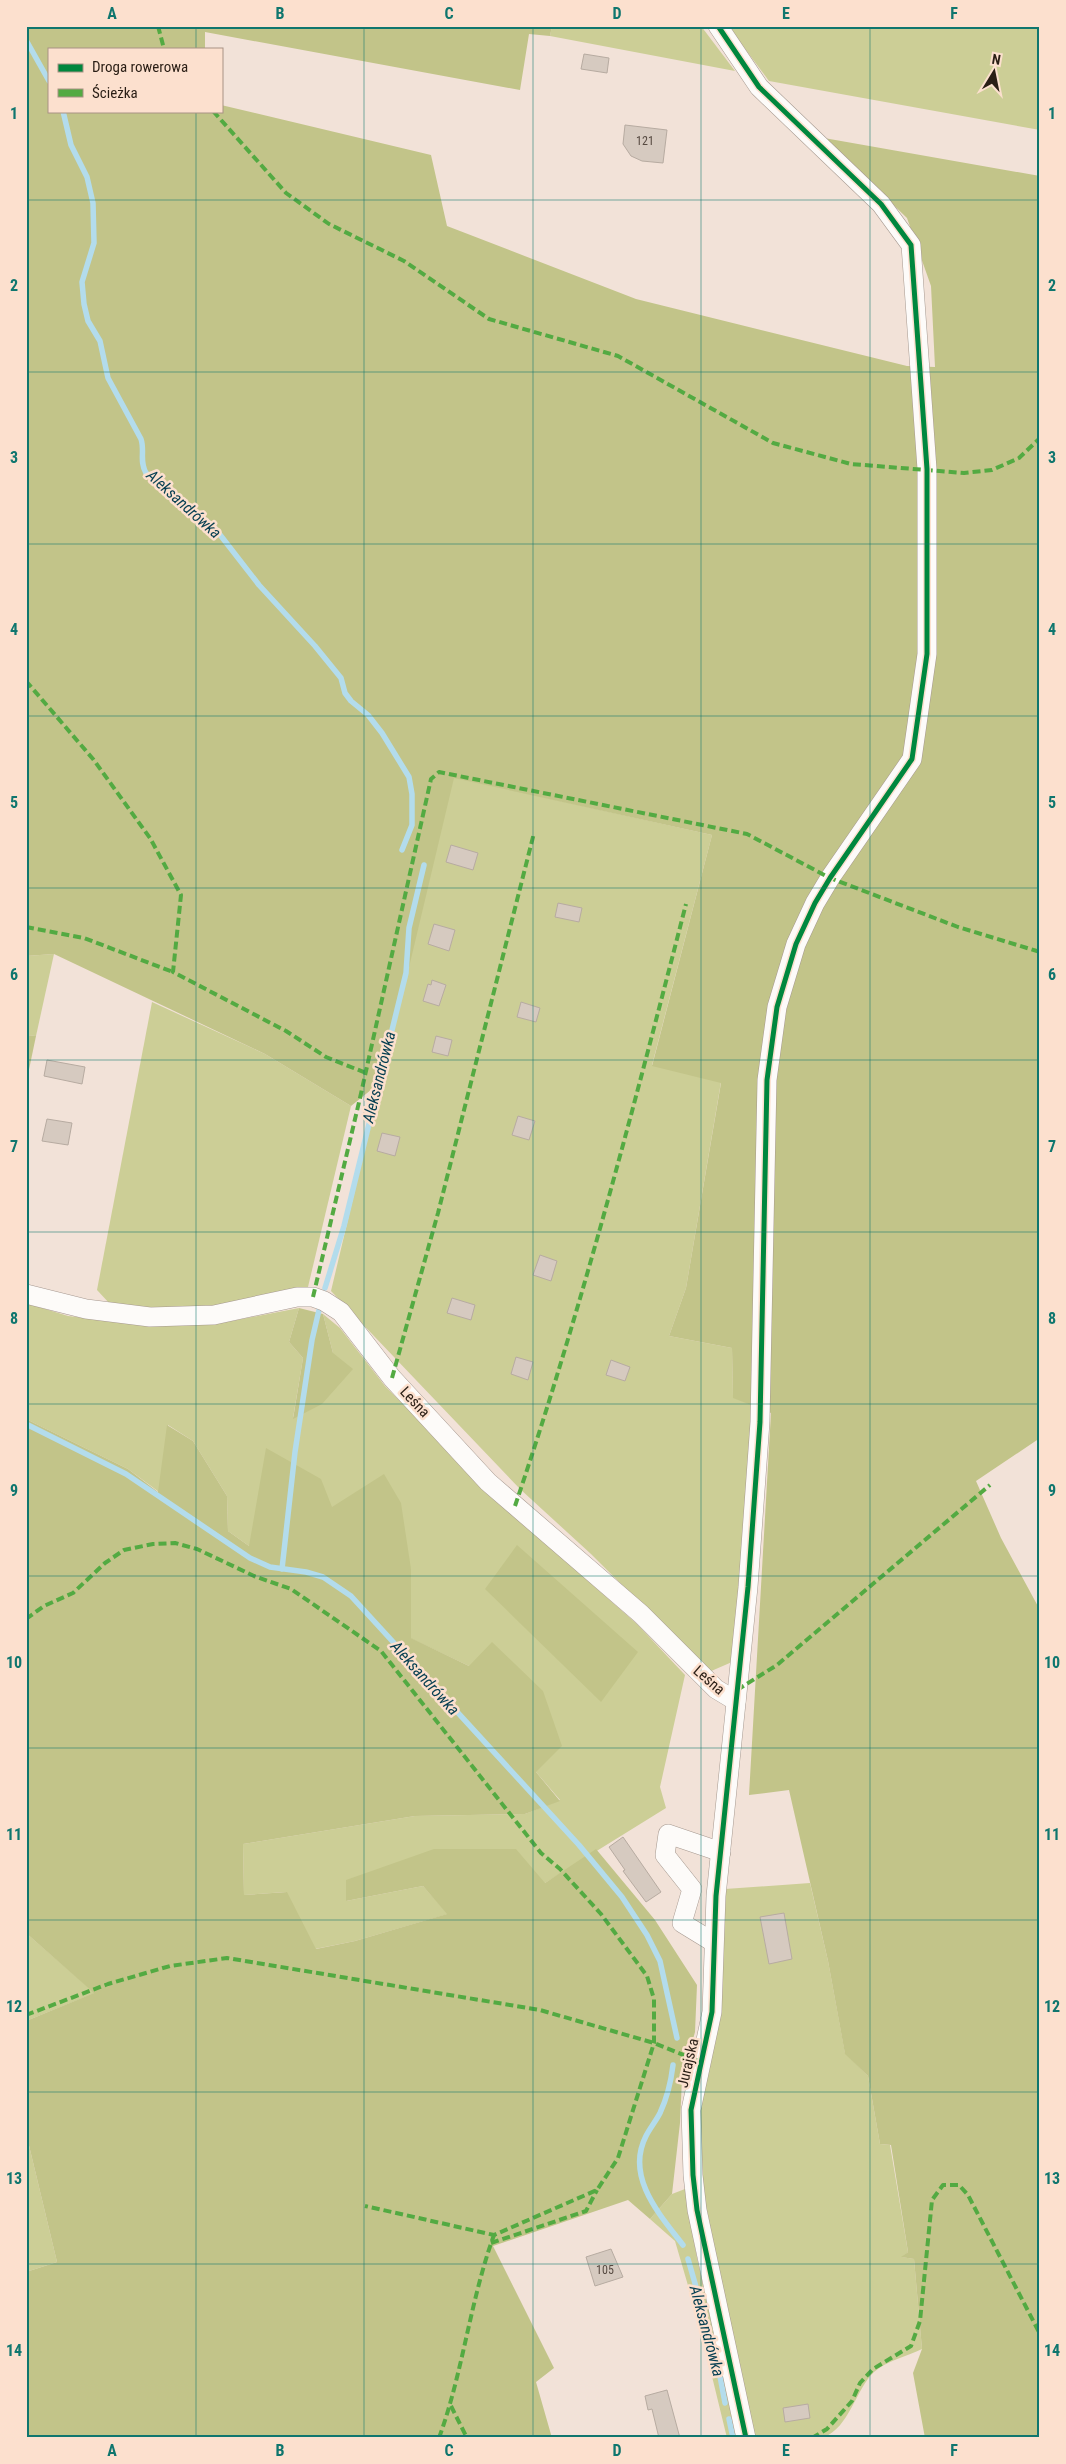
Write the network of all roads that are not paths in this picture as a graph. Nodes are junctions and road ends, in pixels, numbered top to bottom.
1 (718, 26) edge
2 (26, 1294) edge
3 (736, 1695) junction
4 (721, 1852) junction
5 (713, 1942) junction
6 (746, 2438) edge

1 - 3 street, Jurajska
2 - 3 street, Leśna
3 - 4 street, Jurajska
4 - 5 street, Jurajska
4 - 5 street
5 - 6 street, Jurajska

